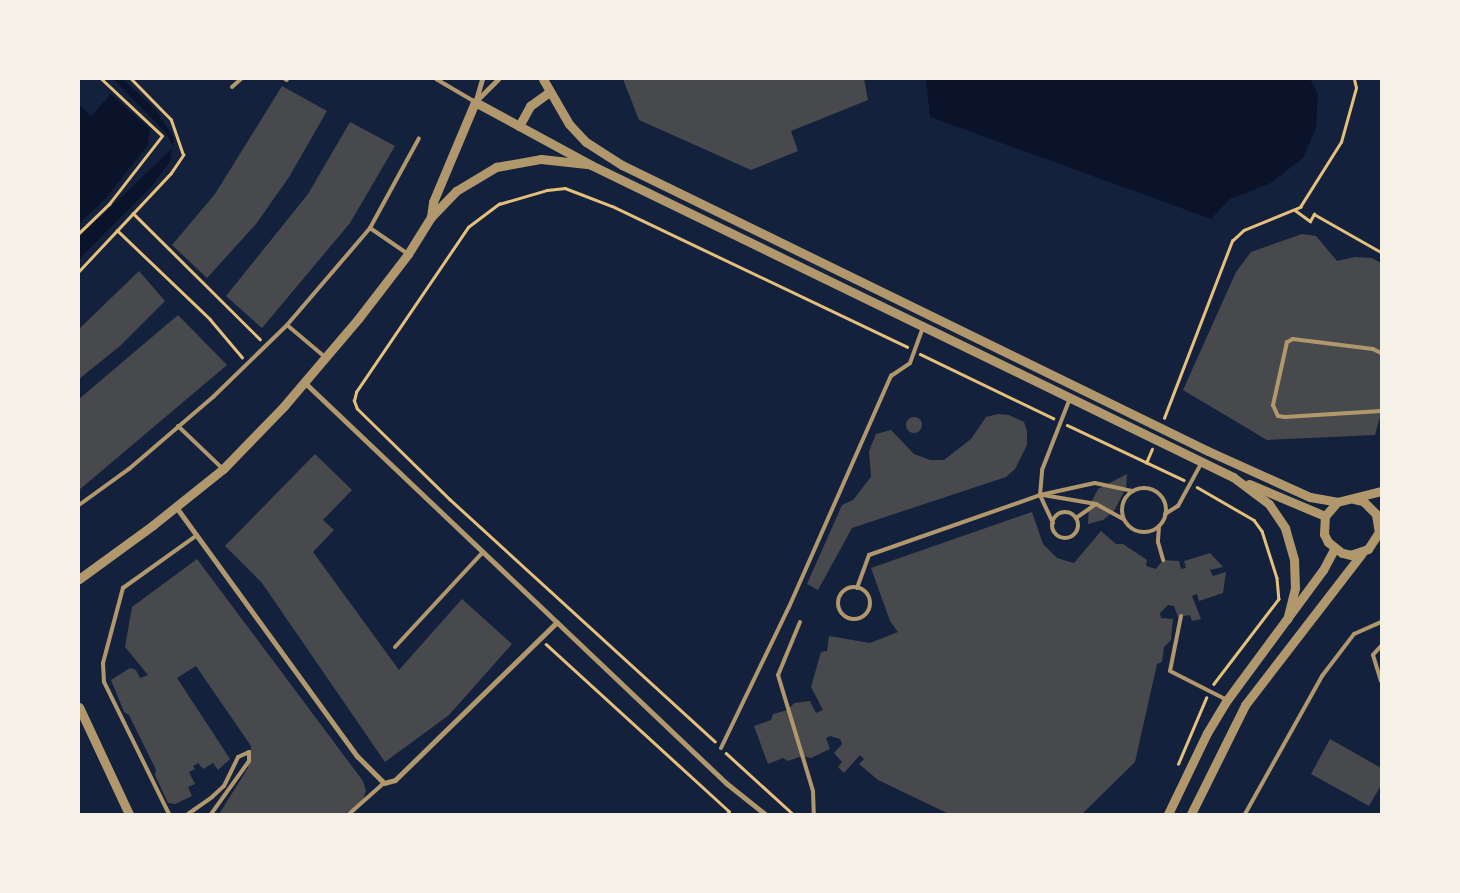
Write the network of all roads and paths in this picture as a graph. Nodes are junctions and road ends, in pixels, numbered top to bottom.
1 (102, 79) edge
2 (131, 79) edge
3 (241, 79) edge
4 (436, 79) edge
5 (482, 79) edge
6 (498, 79) edge
7 (543, 79) edge
8 (1354, 79) edge
9 (232, 87) dead end
10 (549, 92) junction
11 (475, 102) junction
12 (519, 126) junction
13 (419, 138) dead end
14 (591, 165) junction
15 (1294, 210) junction
16 (133, 213) junction
17 (431, 217) junction
18 (370, 228) junction
19 (117, 230) junction
20 (79, 233) edge
21 (1381, 252) edge
22 (408, 254) junction
23 (79, 270) edge
24 (287, 325) junction
25 (924, 327) junction
26 (266, 346) junction
27 (914, 351) junction
28 (1381, 353) edge
29 (325, 357) junction
30 (248, 364) junction
31 (303, 381) junction
32 (1070, 398) junction
33 (1381, 410) edge
34 (1060, 422) junction
35 (178, 426) junction
36 (1160, 428) junction
37 (1156, 440) junction
38 (1202, 462) junction
39 (1146, 464) junction
40 (223, 469) junction
41 (1233, 477) junction
42 (1190, 483) junction
43 (1133, 491) junction
44 (1381, 491) edge
45 (1040, 495) junction
46 (1354, 498) junction
47 (1337, 502) junction
48 (1096, 504) junction
49 (79, 505) edge
50 (176, 507) junction
51 (1165, 514) junction
52 (1325, 516) junction
53 (1076, 518) junction
54 (1052, 523) junction
55 (1129, 526) junction
56 (1159, 526) junction
57 (1380, 530) edge
58 (197, 535) junction
59 (1381, 541) edge
60 (1372, 546) junction
61 (1334, 549) junction
62 (483, 552) junction
63 (1362, 553) junction
64 (1163, 560) dead end
65 (79, 580) edge
66 (857, 588) junction
67 (1182, 616) dead end
68 (1287, 619) junction
69 (557, 622) junction
70 (800, 622) dead end
71 (1381, 622) edge
72 (540, 638) junction
73 (1381, 646) edge
74 (395, 647) dead end
75 (1381, 681) edge
76 (1208, 691) junction
77 (1227, 700) junction
78 (79, 707) edge
79 (721, 748) junction
80 (1176, 770) dead end
81 (384, 783) junction
82 (756, 812) edge
83 (129, 814) edge
84 (169, 814) edge
85 (188, 814) edge
86 (211, 814) edge
87 (349, 814) edge
88 (728, 814) edge
89 (765, 814) edge
90 (793, 814) edge
91 (814, 814) edge
92 (1168, 814) edge
93 (1190, 814) edge
94 (1245, 814) edge

1 - 20 path
2 - 16 path
3 - 9 lane
4 - 11 lane
5 - 11 street
6 - 11 street
7 - 10 street
8 - 15 path
10 - 12 street
10 - 36 street
11 - 12 street
11 - 17 street
12 - 14 street
13 - 18 lane
14 - 17 street
14 - 25 street
15 - 21 path
15 - 36 path
16 - 19 path
16 - 26 path
17 - 22 street
18 - 22 lane
18 - 24 lane
19 - 23 path
19 - 30 path
22 - 29 street
24 - 26 lane
24 - 29 lane
25 - 27 lane
25 - 32 street
26 - 30 lane
27 - 34 path
27 - 79 lane
27 - 79 path
28 - 33 lane
29 - 31 street
30 - 35 lane
31 - 40 street
31 - 62 street
32 - 34 lane
32 - 37 street
34 - 39 path
34 - 45 lane
35 - 40 lane
35 - 49 lane
36 - 47 street
37 - 38 street
37 - 39 path
38 - 41 street
38 - 42 lane
39 - 42 path
40 - 50 street
41 - 52 street
41 - 68 street
42 - 51 lane
42 - 76 path
43 - 45 lane
43 - 51 lane
43 - 55 lane
44 - 46 street
45 - 48 lane
45 - 54 lane
45 - 66 lane
46 - 47 street
46 - 57 street
47 - 52 street
48 - 53 lane
48 - 55 lane
50 - 58 street
50 - 65 street
51 - 56 lane
52 - 61 street
53 - 54 lane
53 - 54 lane
55 - 56 lane
56 - 64 lane
57 - 60 street
58 - 81 street
58 - 84 lane
59 - 60 lane
60 - 63 street
61 - 63 street
61 - 68 street
62 - 69 street
62 - 74 lane
63 - 93 street
66 - 66 lane
67 - 76 lane
68 - 77 street
69 - 72 street
69 - 82 street
70 - 91 lane
71 - 94 lane
72 - 81 street
72 - 88 path
73 - 75 lane
76 - 77 lane
76 - 80 path
77 - 92 street
78 - 83 street
79 - 90 path
81 - 87 lane
82 - 89 street
85 - 86 lane

